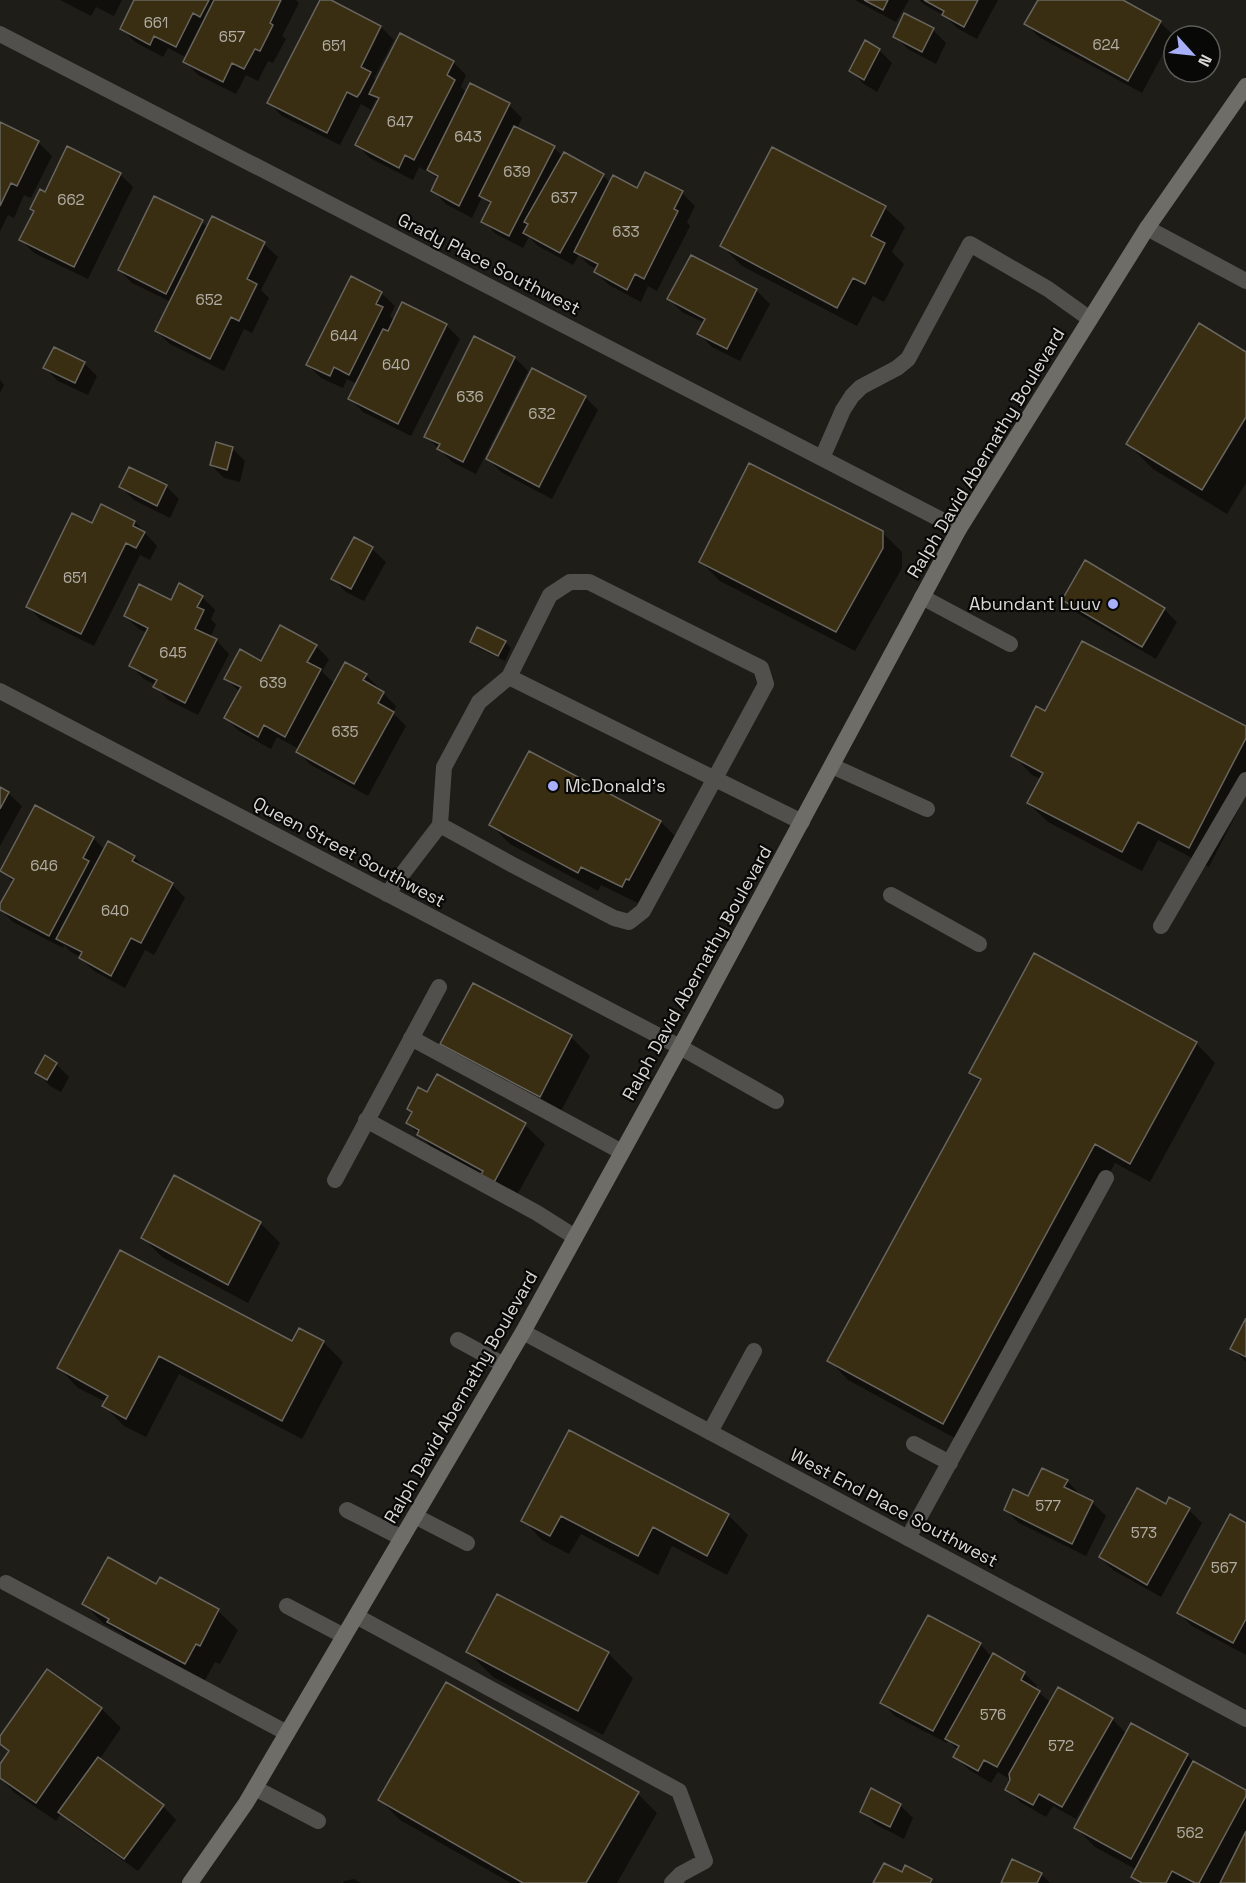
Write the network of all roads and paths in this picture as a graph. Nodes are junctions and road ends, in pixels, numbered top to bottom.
1 (0, 34) edge
2 (1246, 86) edge
3 (1147, 228) junction
4 (1246, 281) edge
5 (1090, 319) junction
6 (822, 458) junction
7 (959, 529) junction
8 (922, 597) junction
9 (1010, 644) dead end
10 (509, 677) junction
11 (0, 691) edge
12 (832, 766) junction
13 (715, 778) junction
14 (1246, 780) edge
15 (927, 809) dead end
16 (802, 822) junction
17 (440, 825) junction
18 (387, 894) junction
19 (891, 895) dead end
20 (1161, 926) dead end
21 (979, 944) dead end
22 (439, 987) dead end
23 (411, 1038) junction
24 (680, 1047) junction
25 (776, 1101) dead end
26 (366, 1120) junction
27 (622, 1152) junction
28 (1106, 1178) dead end
29 (335, 1180) dead end
30 (575, 1237) junction
31 (523, 1332) junction
32 (458, 1340) dead end
33 (754, 1351) dead end
34 (504, 1365) junction
35 (710, 1432) junction
36 (914, 1444) dead end
37 (950, 1463) junction
38 (347, 1510) dead end
39 (415, 1516) junction
40 (402, 1538) junction
41 (908, 1538) junction
42 (467, 1543) dead end
43 (6, 1583) dead end
44 (287, 1606) dead end
45 (356, 1616) junction
46 (344, 1636) junction
47 (1244, 1712) edge
48 (287, 1733) junction
49 (255, 1788) junction
50 (318, 1821) dead end
51 (189, 1883) edge
52 (672, 1883) edge

1 - 6 street, Grady Place Southwest
2 - 3 main road, Ralph David Abernathy Boulevard
3 - 4 street
3 - 5 main road, Ralph David Abernathy Boulevard
5 - 6 street
5 - 7 main road, Ralph David Abernathy Boulevard
6 - 7 street, Grady Place Southwest
7 - 8 main road, Ralph David Abernathy Boulevard
8 - 9 street
8 - 12 main road, Ralph David Abernathy Boulevard
10 - 13 street
10 - 13 street
10 - 17 street
11 - 18 street, Queen Street Southwest
12 - 15 street
12 - 16 main road, Ralph David Abernathy Boulevard
13 - 16 street
13 - 17 street
14 - 20 street
16 - 24 main road, Ralph David Abernathy Boulevard
17 - 18 street
18 - 24 street, Queen Street Southwest
19 - 21 street
22 - 23 street
23 - 26 street
23 - 27 street
24 - 25 street, Queen Street Southwest
24 - 27 main road, Ralph David Abernathy Boulevard
26 - 29 street
26 - 30 street
27 - 30 main road, Ralph David Abernathy Boulevard
28 - 37 street
30 - 31 main road, Ralph David Abernathy Boulevard
31 - 34 main road, Ralph David Abernathy Boulevard
31 - 35 street, West End Place Southwest
32 - 34 street
33 - 35 street
34 - 39 main road, Ralph David Abernathy Boulevard
35 - 41 street, West End Place Southwest
36 - 37 street
37 - 41 street
38 - 40 street
39 - 40 main road, Ralph David Abernathy Boulevard
39 - 42 street
40 - 45 main road, Ralph David Abernathy Boulevard
41 - 47 street, West End Place Southwest
43 - 48 street
44 - 46 street
45 - 46 main road, Ralph David Abernathy Boulevard
45 - 52 street
46 - 48 main road, Ralph David Abernathy Boulevard
48 - 49 main road, Ralph David Abernathy Boulevard
49 - 50 street
49 - 51 main road, Ralph David Abernathy Boulevard

